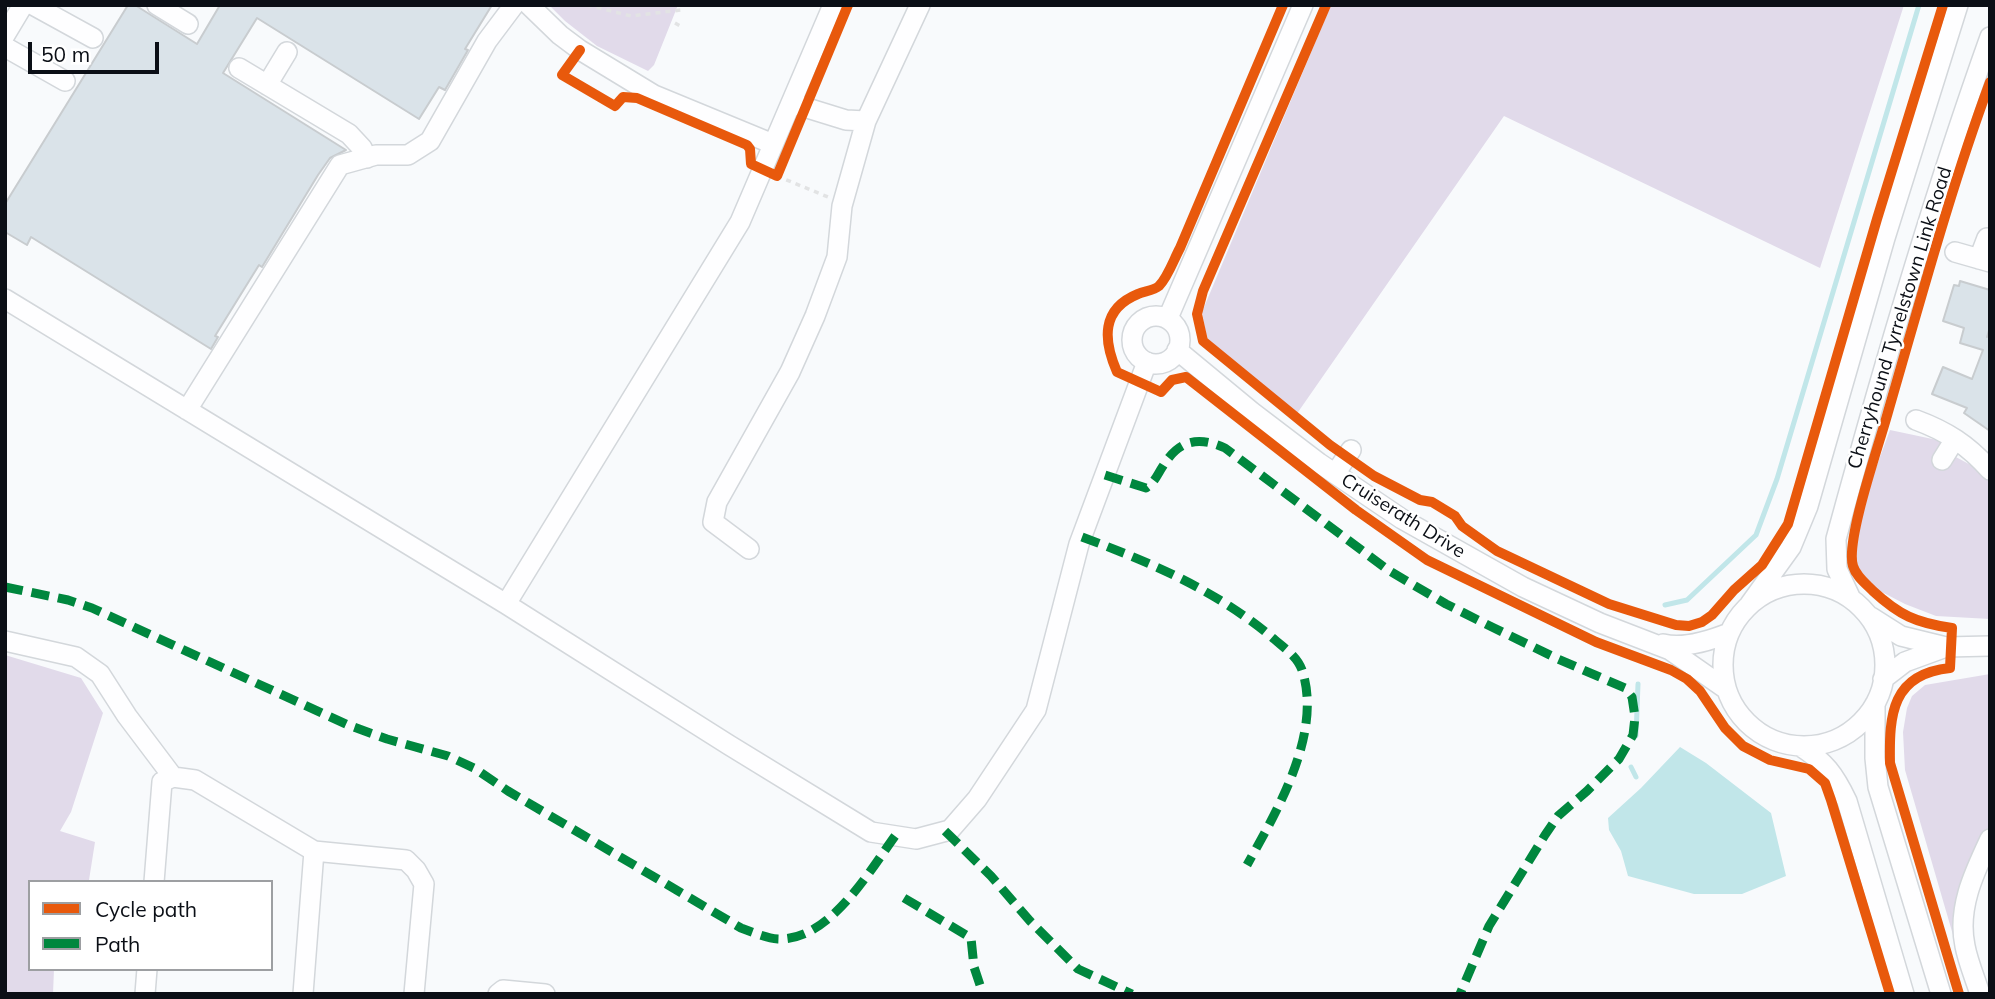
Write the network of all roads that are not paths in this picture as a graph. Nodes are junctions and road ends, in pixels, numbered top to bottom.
1 (23, 5) edge
2 (33, 5) edge
3 (157, 5) edge
4 (513, 5) edge
5 (529, 5) edge
6 (833, 5) edge
7 (920, 5) edge
8 (1303, 5) edge
9 (1958, 5) edge
10 (188, 23) dead end
11 (5, 35) edge
12 (1990, 37) edge
13 (93, 38) dead end
14 (5, 47) edge
15 (287, 52) dead end
16 (239, 68) dead end
17 (65, 81) dead end
18 (267, 85) junction
19 (791, 103) junction
20 (866, 121) junction
21 (773, 145) junction
22 (367, 158) junction
23 (1987, 238) dead end
24 (1955, 252) dead end
25 (1985, 260) edge
26 (5, 299) edge
27 (1168, 318) junction
28 (1177, 350) junction
29 (1147, 362) junction
30 (187, 410) junction
31 (1916, 420) dead end
32 (1955, 439) junction
33 (1351, 450) dead end
34 (1942, 460) dead end
35 (1990, 470) edge
36 (1335, 474) junction
37 (749, 549) dead end
38 (1851, 599) junction
39 (506, 604) junction
40 (1749, 604) junction
41 (1867, 614) junction
42 (1729, 634) junction
43 (5, 641) edge
44 (1651, 642) junction
45 (1990, 646) edge
46 (1946, 647) junction
47 (1883, 679) junction
48 (1726, 689) junction
49 (1875, 704) junction
50 (1800, 746) junction
51 (173, 777) junction
52 (1990, 839) edge
53 (314, 851) junction
54 (154, 880) edge
55 (147, 971) edge
56 (145, 994) edge
57 (303, 994) edge
58 (415, 994) edge
59 (498, 994) edge
60 (545, 994) edge
61 (1904, 994) edge
62 (1941, 994) edge
63 (1980, 994) edge

1 - 11 street
2 - 13 street
3 - 10 street
4 - 22 street
5 - 21 street
6 - 19 street
7 - 20 street
8 - 27 street
9 - 40 street, Cherryhound Tyrrelstown Link Road
12 - 38 street, Cherryhound Tyrrelstown Link Road
14 - 17 street
15 - 18 street
16 - 18 street
18 - 22 street
19 - 20 street
19 - 21 street
20 - 37 street
21 - 39 street
22 - 30 street
23 - 25 street
24 - 25 street
26 - 30 street
27 - 28 street
27 - 29 street
28 - 29 street
28 - 36 street, Cruiserath Drive
29 - 39 street
30 - 39 street
31 - 32 street
32 - 34 street
32 - 35 street
33 - 36 street
36 - 44 street, Cruiserath Drive
38 - 40 street
38 - 41 street
40 - 42 street
41 - 46 street
41 - 47 street
42 - 44 street, Cruiserath Drive
42 - 48 street
43 - 51 street
44 - 48 street, Cruiserath Drive
45 - 46 street
46 - 47 street
47 - 49 street
48 - 50 street
49 - 50 street
49 - 62 street
50 - 61 street
51 - 53 street
51 - 54 street
52 - 63 street
53 - 57 street
53 - 58 street
55 - 56 street
59 - 60 street

